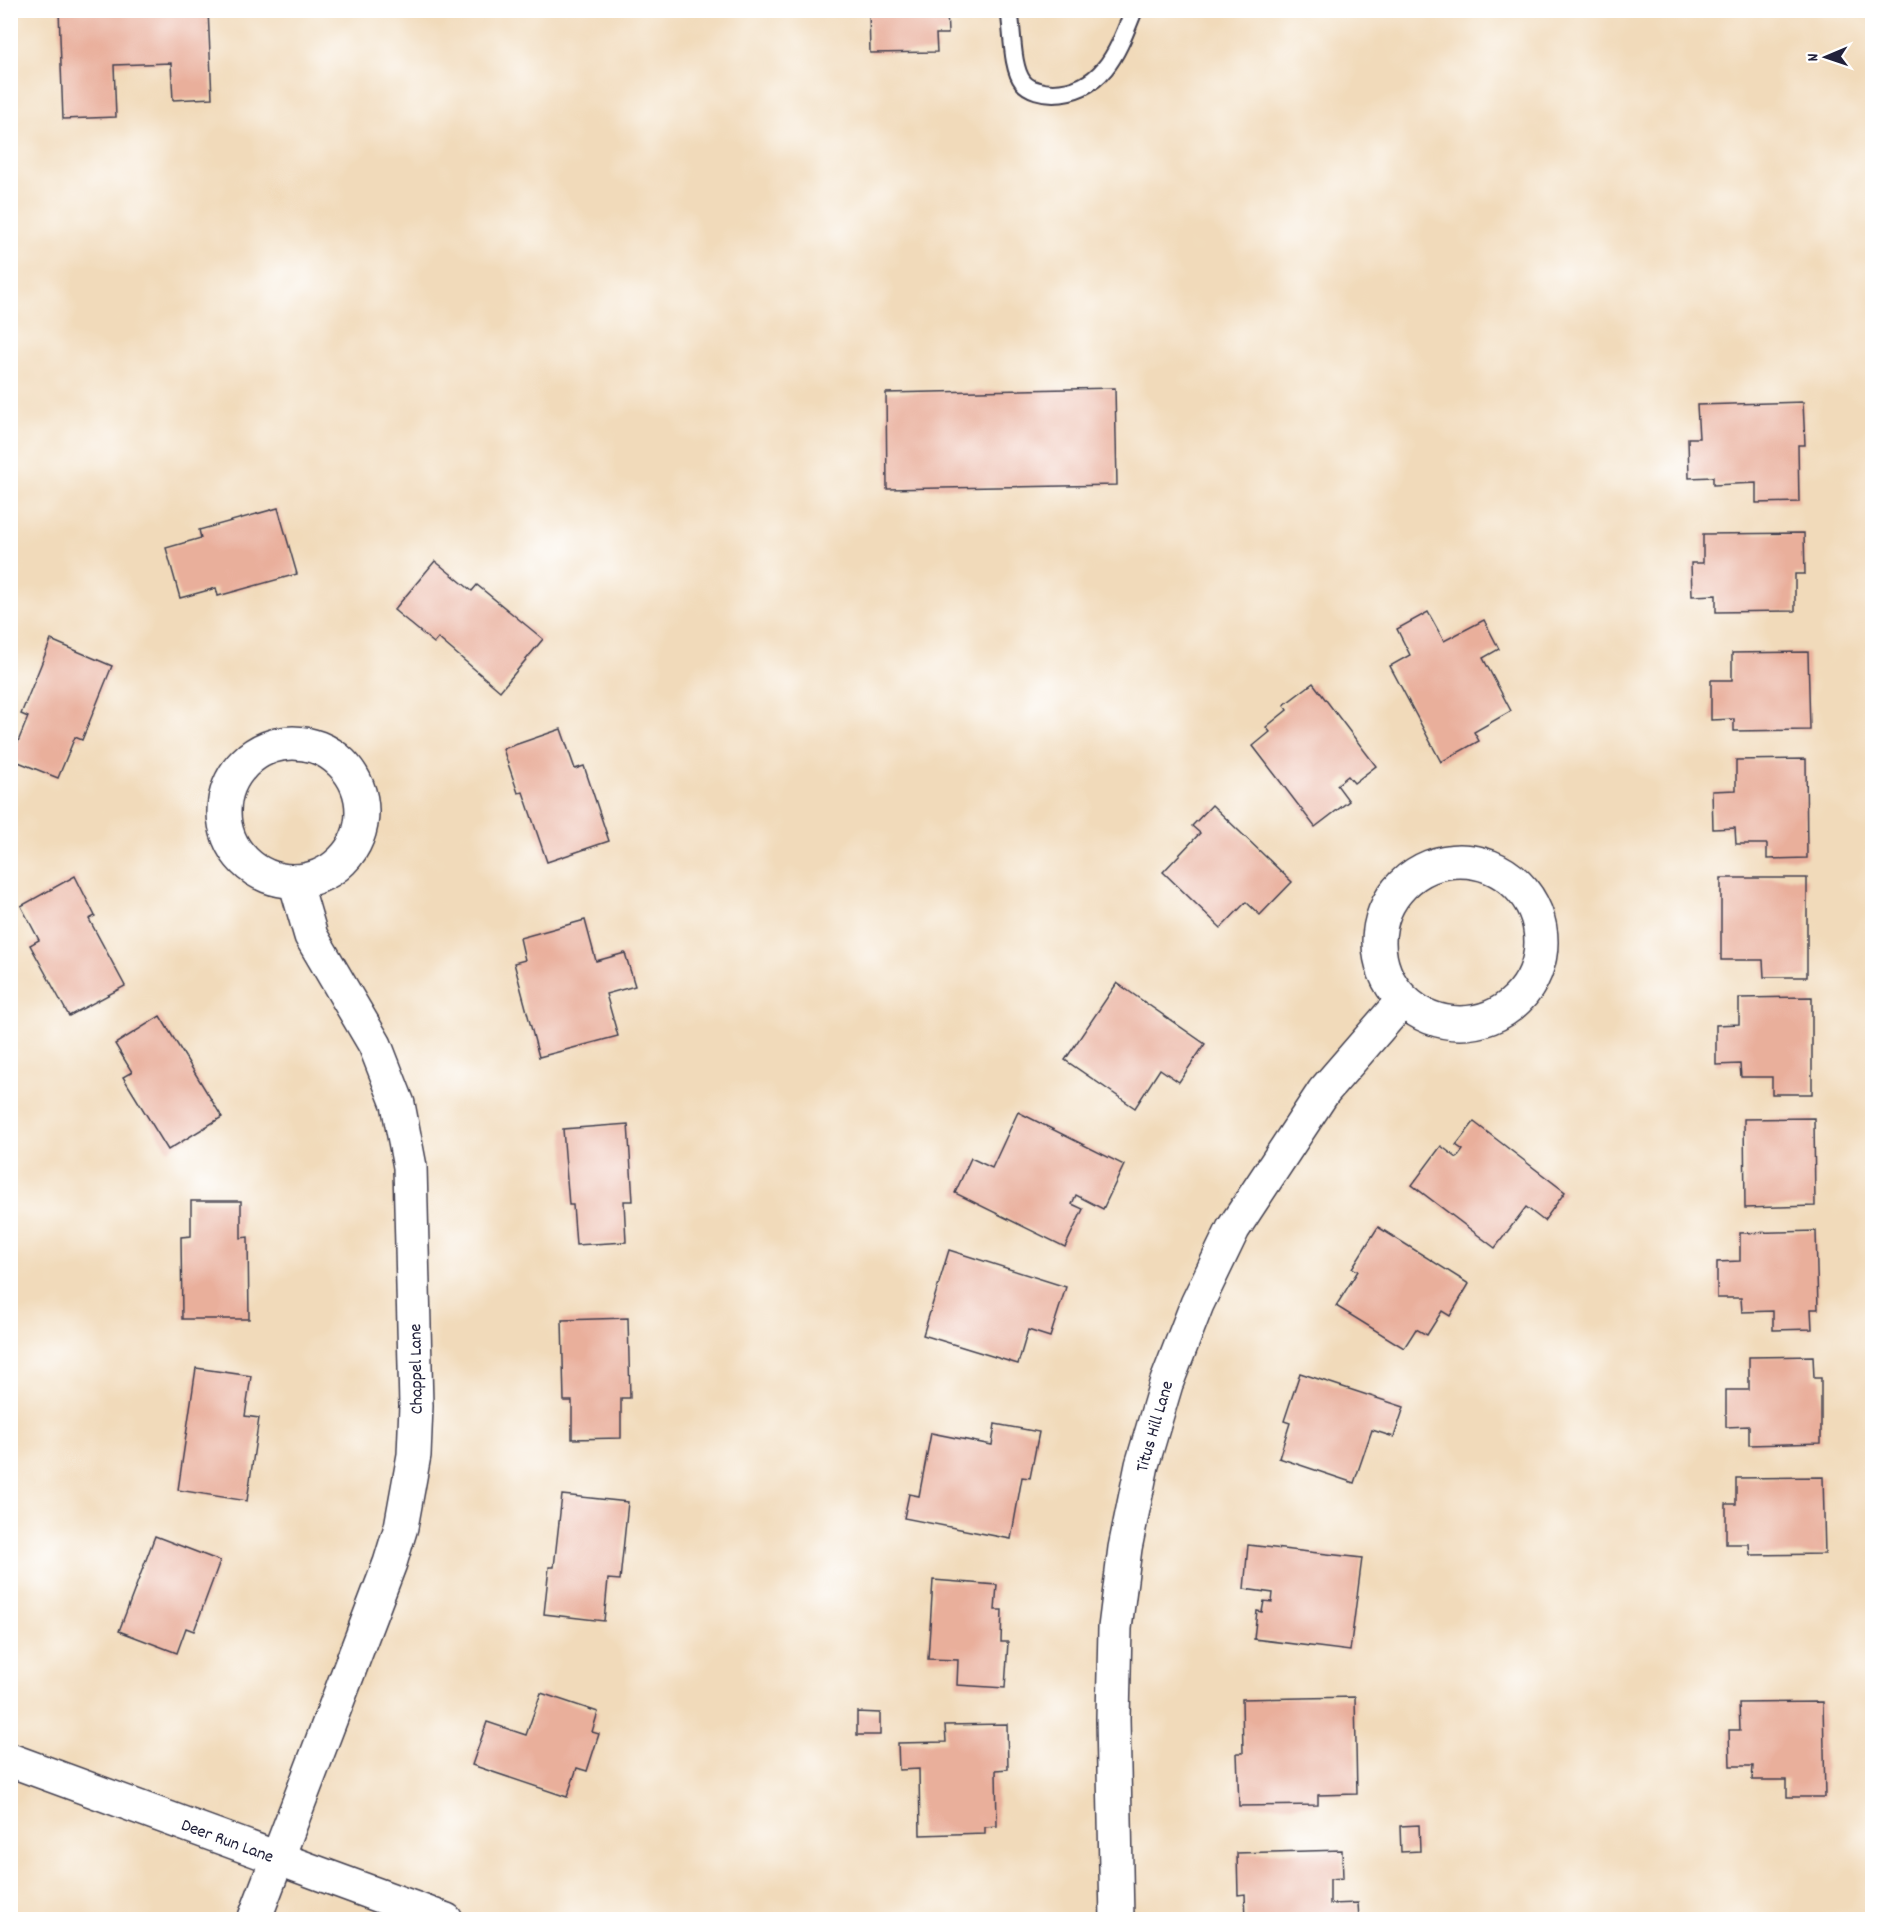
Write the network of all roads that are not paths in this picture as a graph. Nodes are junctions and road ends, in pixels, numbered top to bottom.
1 (1009, 10) edge
2 (1134, 10) edge
3 (295, 881) junction
4 (1403, 1000) junction
5 (10, 1760) edge
6 (277, 1858) junction
7 (254, 1920) edge
8 (446, 1920) edge
9 (1117, 1920) edge

1 - 2 lane
3 - 3 street
3 - 6 street, Chappel Lane
4 - 4 street
4 - 9 street, Titus Hill Lane
5 - 6 street, Deer Run Lane
6 - 7 street, Chappel Lane
6 - 8 street, Deer Run Lane

